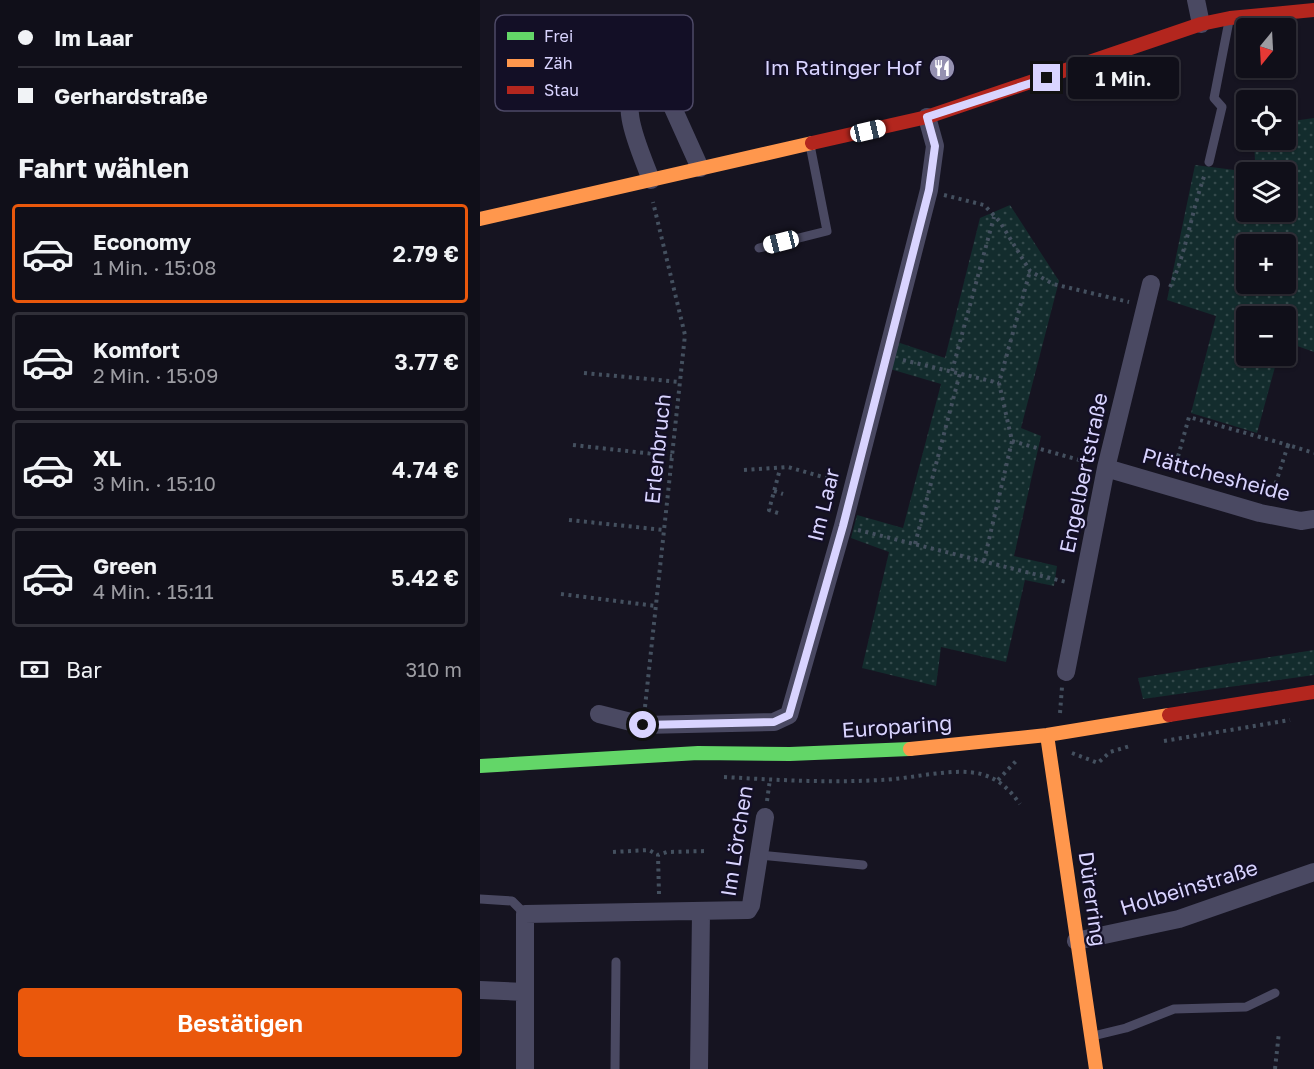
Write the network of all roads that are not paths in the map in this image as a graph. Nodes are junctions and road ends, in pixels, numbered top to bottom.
1 (1196, 0) edge
2 (1314, 10) edge
3 (1230, 18) junction
4 (1201, 24) junction
5 (629, 111) edge
6 (674, 111) edge
7 (927, 117) junction
8 (810, 145) junction
9 (1209, 162) road end
10 (700, 168) junction
11 (650, 180) junction
12 (480, 219) edge
13 (759, 248) dead end
14 (1151, 284) road end
15 (1106, 468) junction
16 (1314, 519) edge
17 (1065, 672) road end
18 (1314, 692) edge
19 (598, 714) dead end
20 (1047, 735) junction
21 (480, 766) edge
22 (765, 817) road end
23 (759, 855) junction
24 (863, 865) dead end
25 (1314, 872) edge
26 (480, 898) edge
27 (701, 912) junction
28 (525, 914) junction
29 (1076, 941) junction
30 (616, 962) dead end
31 (480, 990) edge
32 (525, 992) junction
33 (1275, 993) dead end
34 (1091, 1037) junction
35 (525, 1069) edge
36 (615, 1069) edge
37 (699, 1069) edge
38 (1096, 1069) edge

1 - 4 street
2 - 3 main road
3 - 4 main road
3 - 9 lane
4 - 7 main road
5 - 11 street
6 - 10 street
7 - 8 main road
7 - 19 street, Im Laar
8 - 10 main road
8 - 13 lane
10 - 11 main road
11 - 12 main road
14 - 15 street, Engelbertstraße
15 - 16 street, Plättchesheide
15 - 17 street, Engelbertstraße
18 - 20 main road, Europaring
20 - 21 main road, Europaring
20 - 29 main road, Dürerring
22 - 23 street, Im Lörchen
23 - 24 lane
23 - 27 street, Im Lörchen
25 - 29 street, Holbeinstraße
26 - 28 lane
27 - 28 street
27 - 37 street, Im Lörchen
28 - 32 street
29 - 34 main road, Dürerring
30 - 36 lane
31 - 32 street
32 - 35 street
33 - 34 lane
34 - 38 main road, Dürerring

